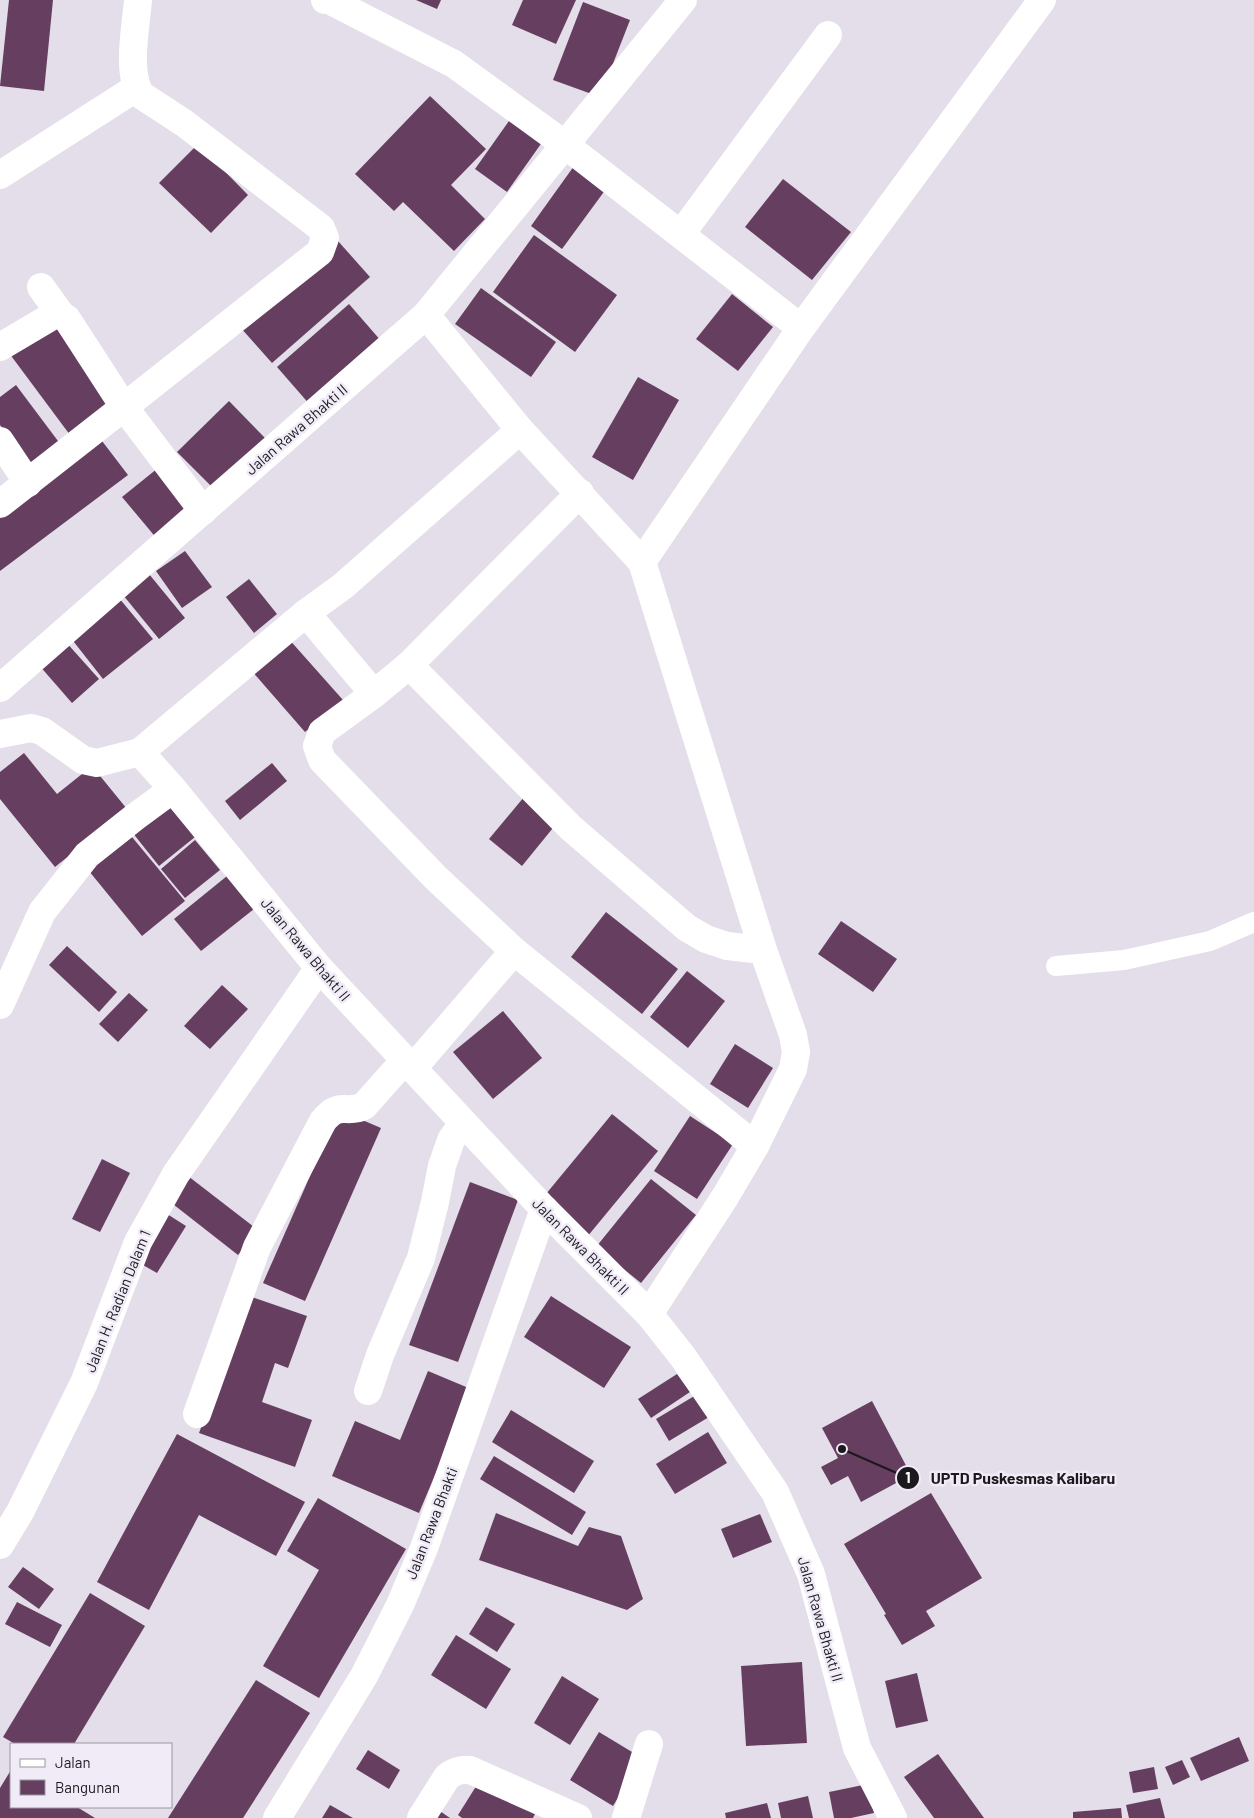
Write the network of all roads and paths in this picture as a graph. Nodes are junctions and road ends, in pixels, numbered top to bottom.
1 (138, 0) edge
2 (325, 0) edge
3 (329, 0) edge
4 (683, 0) edge
5 (1042, 0) edge
6 (828, 35) dead end
7 (136, 88) junction
8 (564, 144) junction
9 (0, 175) edge
10 (681, 234) junction
11 (40, 287) dead end
12 (62, 315) junction
13 (426, 315) junction
14 (801, 328) junction
15 (0, 347) edge
16 (124, 407) junction
17 (520, 430) junction
18 (0, 441) edge
19 (28, 483) junction
20 (580, 493) junction
21 (0, 504) edge
22 (203, 511) junction
23 (642, 562) junction
24 (306, 613) junction
25 (409, 665) junction
26 (0, 688) edge
27 (374, 694) junction
28 (0, 734) edge
29 (140, 752) junction
30 (174, 789) junction
31 (1254, 922) edge
32 (763, 950) junction
33 (514, 951) junction
34 (1056, 966) dead end
35 (318, 968) junction
36 (0, 1005) edge
37 (409, 1064) junction
38 (463, 1123) junction
39 (754, 1146) junction
40 (544, 1209) junction
41 (652, 1318) junction
42 (368, 1391) dead end
43 (196, 1414) dead end
44 (0, 1545) edge
45 (649, 1744) dead end
46 (277, 1818) edge
47 (421, 1818) edge
48 (578, 1818) edge
49 (626, 1818) edge
50 (893, 1818) edge

1 - 7 street
2 - 3 street
3 - 8 street
4 - 8 street, Jalan Rawa Bhakti II
5 - 14 street
6 - 10 street
7 - 9 street
7 - 16 street
8 - 10 street
8 - 13 street, Jalan Rawa Bhakti II
10 - 14 street
11 - 12 street
12 - 15 street
12 - 16 street
13 - 17 street
13 - 22 street, Jalan Rawa Bhakti II
14 - 23 street
16 - 19 street
16 - 22 street
17 - 20 street
17 - 24 street
18 - 19 street
19 - 21 street
20 - 23 street
20 - 25 street
22 - 26 street, Jalan Rawa Bhakti II
23 - 32 street
24 - 27 street
24 - 29 street
25 - 27 street
25 - 32 street
27 - 33 street
28 - 29 street
29 - 30 street, Jalan Rawa Bhakti II
30 - 35 street, Jalan Rawa Bhakti II
30 - 36 street
31 - 34 lane
32 - 39 street
33 - 37 street
33 - 39 street
35 - 37 street, Jalan Rawa Bhakti II
35 - 44 street, Jalan H. Radian Dalam 1
37 - 38 street, Jalan Rawa Bhakti II
37 - 43 street
38 - 40 street, Jalan Rawa Bhakti II
38 - 42 street
39 - 41 street
40 - 41 street, Jalan Rawa Bhakti II
40 - 46 street, Jalan Rawa Bhakti
41 - 50 street, Jalan Rawa Bhakti II
45 - 49 street
47 - 48 street

